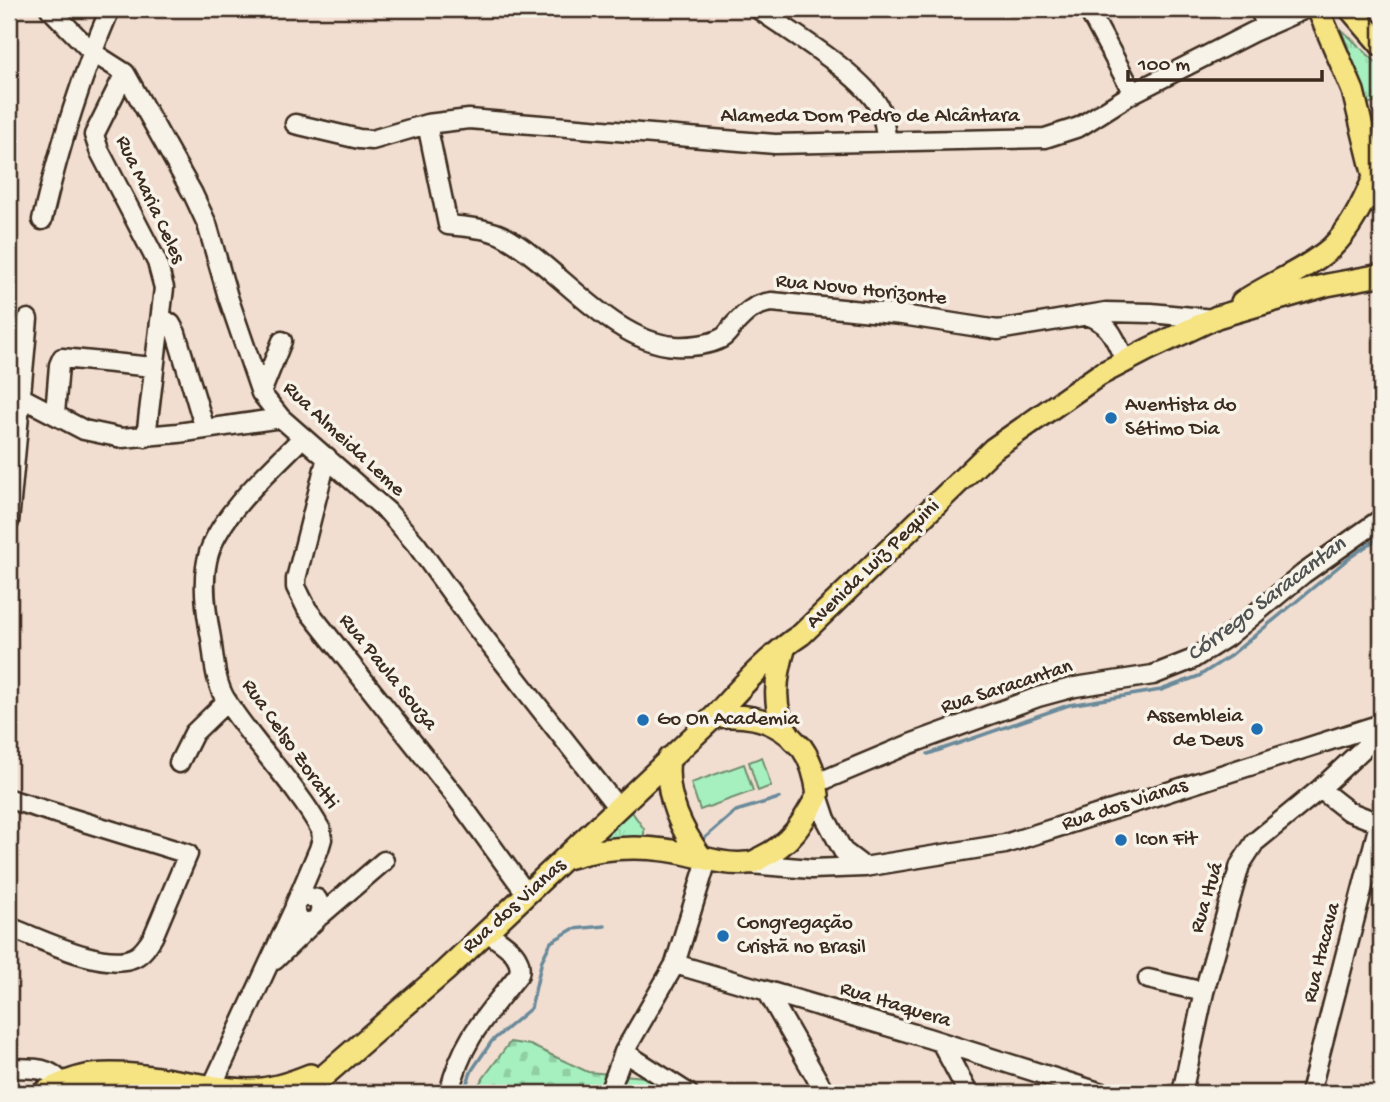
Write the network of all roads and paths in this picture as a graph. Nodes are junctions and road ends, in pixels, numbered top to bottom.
1 (50, 9) edge
2 (110, 9) edge
3 (758, 9) edge
4 (1088, 9) edge
5 (1259, 9) edge
6 (1305, 9) edge
7 (1318, 9) edge
8 (1350, 9) edge
9 (1267, 26) junction
10 (1381, 45) edge
11 (96, 54) junction
12 (121, 70) junction
13 (1133, 93) junction
14 (1381, 115) edge
15 (295, 124) dead end
16 (427, 124) junction
17 (1365, 132) junction
18 (887, 141) junction
19 (1374, 178) junction
20 (1381, 205) edge
21 (42, 220) dead end
22 (1381, 275) edge
23 (1342, 282) junction
24 (1381, 288) edge
25 (1150, 313) junction
26 (1086, 315) junction
27 (161, 317) junction
28 (28, 318) dead end
29 (1215, 318) junction
30 (1166, 340) junction
31 (282, 341) dead end
32 (1120, 351) junction
33 (153, 367) junction
34 (261, 393) junction
35 (20, 397) edge
36 (52, 412) junction
37 (281, 418) junction
38 (205, 429) junction
39 (146, 437) junction
40 (303, 437) junction
41 (13, 440) edge
42 (327, 457) junction
43 (1381, 519) edge
44 (9, 522) edge
45 (785, 645) junction
46 (227, 701) junction
47 (714, 717) junction
48 (1381, 724) edge
49 (1381, 732) edge
50 (789, 735) junction
51 (669, 758) junction
52 (179, 763) dead end
53 (818, 789) junction
54 (1320, 789) junction
55 (9, 799) edge
56 (618, 808) junction
57 (1380, 824) edge
58 (704, 858) junction
59 (565, 859) junction
60 (384, 861) dead end
61 (749, 864) junction
62 (864, 867) junction
63 (526, 893) junction
64 (296, 905) junction
65 (318, 918) junction
66 (9, 927) edge
67 (486, 931) junction
68 (675, 964) junction
69 (270, 965) junction
70 (1148, 979) dead end
71 (1204, 992) junction
72 (768, 993) junction
73 (942, 1044) junction
74 (624, 1052) junction
75 (9, 1068) edge
76 (332, 1069) junction
77 (66, 1088) edge
78 (211, 1090) edge
79 (43, 1093) edge
80 (88, 1093) edge
81 (121, 1093) edge
82 (295, 1093) edge
83 (449, 1093) edge
84 (608, 1093) edge
85 (688, 1093) edge
86 (825, 1093) edge
87 (968, 1093) edge
88 (1102, 1093) edge
89 (1182, 1093) edge
90 (1310, 1093) edge

1 - 11 street, Rua Almeida Leme
2 - 11 street
3 - 18 street
4 - 13 street
5 - 9 street
6 - 9 street, Alameda Dom Pedro de Alcântara
7 - 17 main road
8 - 10 main road
9 - 13 street, Alameda Dom Pedro de Alcântara
11 - 12 street, Rua Almeida Leme
11 - 21 street
12 - 27 street, Rua Maria Celes
12 - 34 street, Rua Almeida Leme
13 - 18 street, Alameda Dom Pedro de Alcântara
14 - 17 main road
15 - 16 street, Alameda Dom Pedro de Alcântara
16 - 18 street, Alameda Dom Pedro de Alcântara
16 - 26 street, Rua Novo Horizonte
17 - 19 main road
19 - 20 main road
19 - 29 main road, Avenida Luiz Pequini
22 - 23 main road, Avenida Luiz Pequini
23 - 24 main road
23 - 29 main road, Avenida Luiz Pequini
25 - 26 street, Rua Novo Horizonte
25 - 29 street, Rua Novo Horizonte
25 - 30 street
25 - 32 street
26 - 32 street
27 - 33 street, Rua Maria Celes
27 - 38 street
28 - 35 street
29 - 30 main road, Avenida Luiz Pequini
30 - 32 main road, Avenida Luiz Pequini
31 - 34 street
32 - 45 main road, Avenida Luiz Pequini
33 - 36 street
33 - 39 street, Rua Maria Celes
34 - 37 street, Rua Almeida Leme
35 - 36 street
35 - 41 street
36 - 39 street
37 - 38 street
37 - 40 street, Rua Almeida Leme
38 - 39 street
40 - 42 street, Rua Almeida Leme
40 - 46 street, Rua Celso Zoratti
41 - 44 street
42 - 56 street, Rua Almeida Leme
42 - 63 street, Rua Paula Souza
43 - 53 street, Rua Saracantan
45 - 47 main road, Avenida Luiz Pequini
45 - 50 main road
46 - 52 street
46 - 64 street, Rua Celso Zoratti
47 - 50 main road
47 - 51 main road, Avenida Luiz Pequini
48 - 62 street, Rua dos Vianas
49 - 54 street, Rua Ituá
50 - 53 main road
51 - 56 main road, Avenida Luiz Pequini
51 - 58 main road
53 - 61 main road
53 - 62 street
54 - 57 street
54 - 71 street, Rua Ituá
55 - 66 street
56 - 59 main road, Avenida Luiz Pequini
57 - 90 street, Rua Itacava
58 - 59 main road, Rua dos Vianas
58 - 61 main road, Rua dos Vianas
58 - 68 street
59 - 63 main road, Rua dos Vianas
60 - 65 street
61 - 62 street, Rua dos Vianas
63 - 67 main road, Rua dos Vianas
64 - 65 street
64 - 69 street, Rua Celso Zoratti
65 - 69 street
67 - 76 main road, Rua dos Vianas
67 - 83 street
68 - 72 street, Rua Itaquera
68 - 74 street
69 - 78 street, Rua Celso Zoratti
70 - 71 street
71 - 89 street, Rua Ituá
72 - 73 street, Rua Itaquera
72 - 86 street
73 - 87 street
73 - 88 street, Rua Itaquera
74 - 84 street
74 - 85 street
75 - 77 street
76 - 78 main road, Rua dos Vianas
76 - 82 main road, Rua dos Vianas
77 - 78 main road, Rua dos Vianas
77 - 79 main road, Rua dos Vianas
80 - 81 main road

